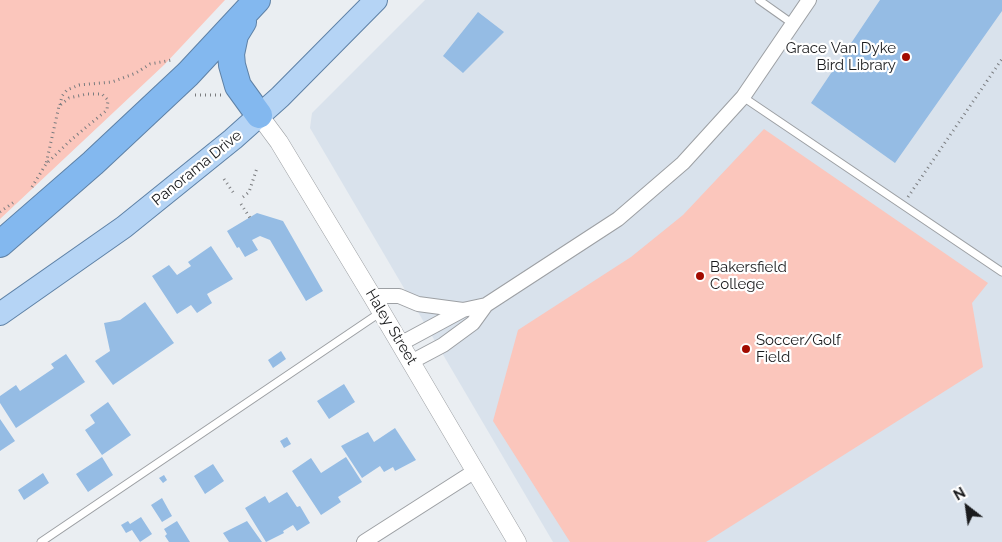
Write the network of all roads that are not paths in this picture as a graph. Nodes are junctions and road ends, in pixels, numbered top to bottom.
1 (376, 0) edge
2 (759, 0) edge
3 (809, 0) edge
4 (254, 4) edge
5 (793, 24) junction
6 (743, 97) junction
7 (259, 115) junction
8 (0, 244) edge
9 (1002, 272) edge
10 (372, 296) junction
11 (486, 305) junction
12 (462, 310) junction
13 (381, 312) junction
14 (0, 314) edge
15 (400, 344) junction
16 (411, 362) junction
17 (475, 471) junction
18 (42, 542) edge
19 (364, 542) edge
20 (517, 542) edge

1 - 7 main road, Panorama Drive
2 - 5 lane
3 - 5 street
4 - 7 highway
4 - 8 highway
5 - 6 street
6 - 9 lane
6 - 11 street
7 - 10 street, Haley Street
7 - 14 main road, Panorama Drive
10 - 12 street
10 - 13 street, Haley Street
11 - 12 street
11 - 16 street
12 - 15 street
13 - 15 street, Haley Street
13 - 18 lane
15 - 16 street, Haley Street
16 - 17 street, Haley Street
17 - 19 street
17 - 20 street, Haley Street

